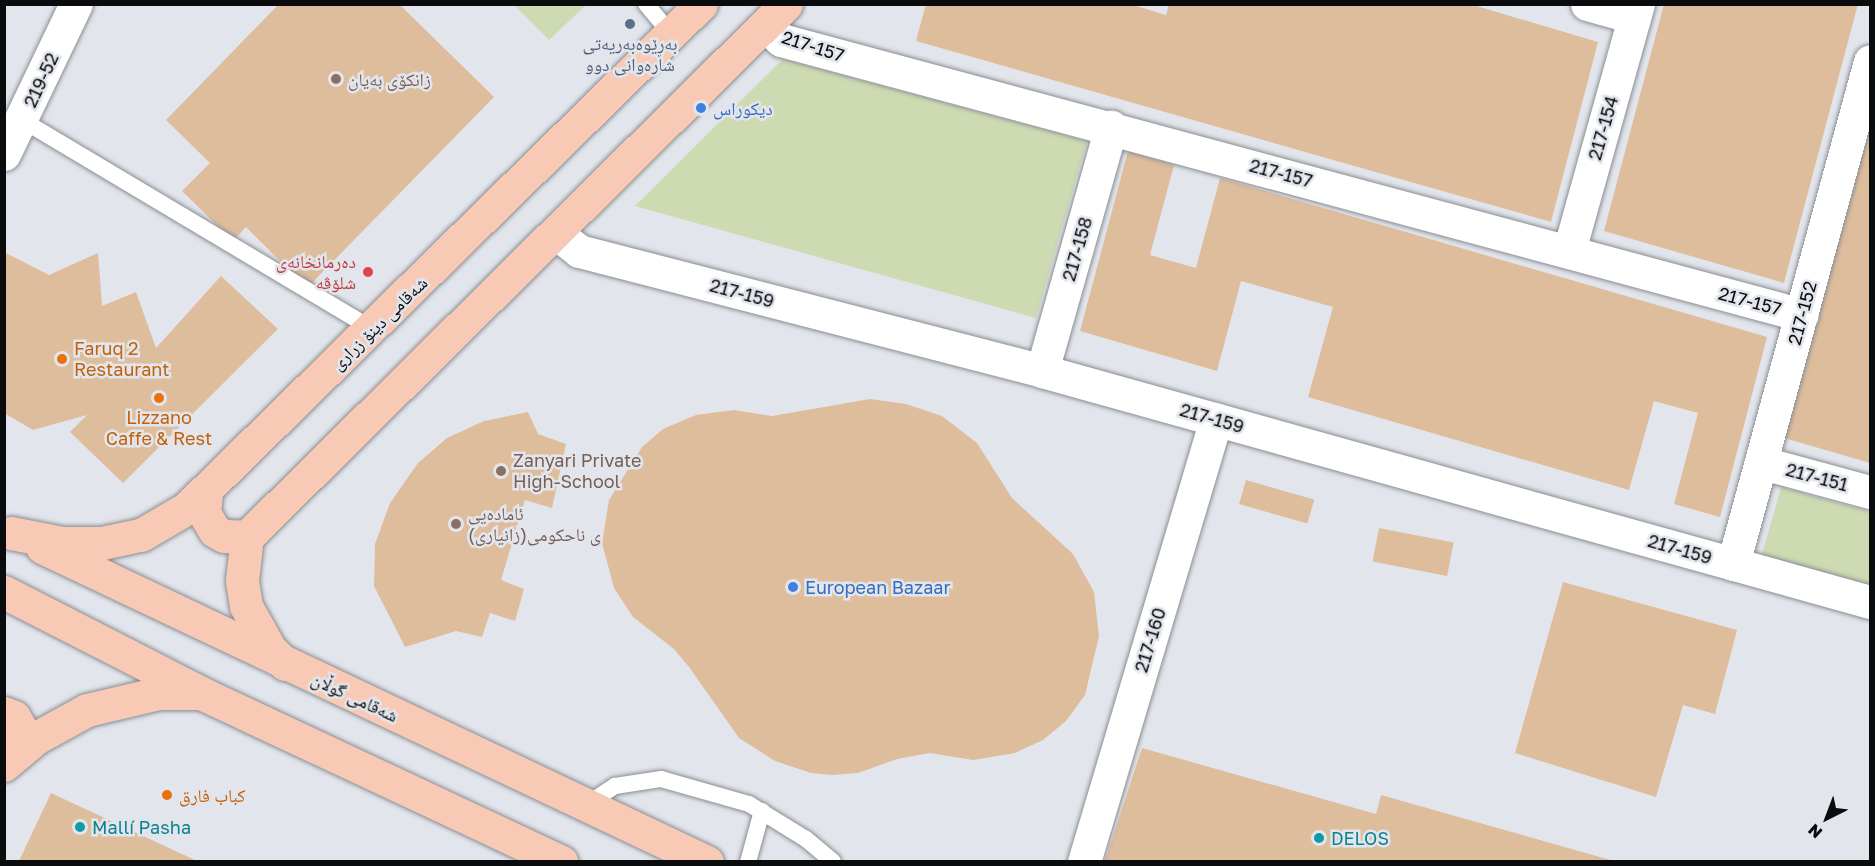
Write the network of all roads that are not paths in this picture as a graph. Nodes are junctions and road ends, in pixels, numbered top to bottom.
1 (76, 4) edge
2 (646, 4) edge
3 (701, 4) edge
4 (1587, 4) edge
5 (1636, 11) edge
6 (776, 15) edge
7 (672, 35) junction
8 (1870, 62) edge
9 (22, 120) junction
10 (1111, 127) junction
11 (4, 154) edge
12 (556, 233) junction
13 (1569, 251) junction
14 (1802, 315) junction
15 (372, 329) junction
16 (1042, 371) junction
17 (1216, 419) junction
18 (1763, 463) junction
19 (1870, 492) edge
20 (206, 493) junction
21 (8, 531) edge
22 (247, 537) junction
23 (1734, 564) junction
24 (4, 592) edge
25 (1870, 602) edge
26 (285, 664) junction
27 (201, 693) junction
28 (4, 713) edge
29 (10, 760) edge
30 (585, 806) junction
31 (762, 811) junction
32 (836, 860) edge
33 (561, 861) edge
34 (707, 861) edge
35 (748, 861) edge
36 (1083, 861) edge

1 - 9 street, 219-52
2 - 7 lane
3 - 7 main road, شەقامی دینۆ زراری
4 - 5 street
5 - 13 street, 217-154
6 - 10 street, 217-157
6 - 12 main road
7 - 15 main road, شەقامی دینۆ زراری
8 - 14 street, 217-152
9 - 11 street, 219-52
9 - 15 lane
10 - 13 street, 217-157
10 - 16 street, 217-158
12 - 16 street, 217-159
12 - 22 main road
13 - 14 street, 217-157
14 - 18 street, 217-152
15 - 20 main road, شەقامی دینۆ زراری
16 - 17 street, 217-159
17 - 23 street, 217-159
17 - 36 street, 217-160
18 - 19 street, 217-151
18 - 23 street, 217-152
20 - 21 main road, شەقامی دینۆ زراری
20 - 22 main road
21 - 26 main road, شەقامی گوڵان
22 - 26 main road
23 - 25 street, 217-159
24 - 27 main road
26 - 30 main road, شەقامی گوڵان
27 - 29 main road
27 - 33 main road
28 - 29 main road
30 - 31 lane
30 - 34 main road, شەقامی گوڵان
31 - 32 lane
31 - 35 lane

